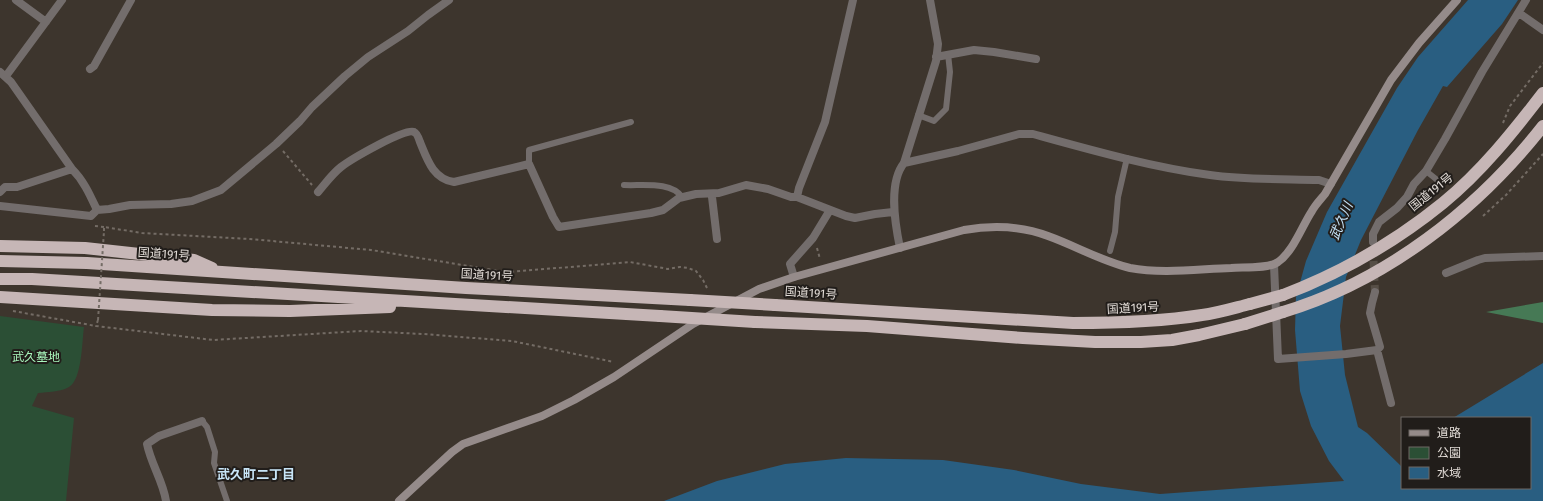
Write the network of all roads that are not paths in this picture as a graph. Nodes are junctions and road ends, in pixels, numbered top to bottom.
1 (16, 0) edge
2 (62, 0) edge
3 (131, 0) edge
4 (449, 0) edge
5 (853, 0) edge
6 (930, 0) edge
7 (1457, 0) edge
8 (1526, 0) edge
9 (1519, 13) junction
10 (46, 22) junction
11 (1543, 30) edge
12 (948, 54) junction
13 (936, 57) junction
14 (1036, 59) dead end
15 (90, 70) dead end
16 (3, 74) edge
17 (1543, 93) edge
18 (918, 116) junction
19 (631, 122) dead end
20 (1543, 126) edge
21 (1127, 158) junction
22 (904, 163) junction
23 (529, 164) junction
24 (72, 169) junction
25 (1426, 171) junction
26 (1441, 183) dead end
27 (1331, 184) junction
28 (624, 185) dead end
29 (0, 192) edge
30 (318, 192) road end
31 (713, 194) junction
32 (682, 197) junction
33 (797, 197) junction
34 (0, 206) edge
35 (97, 210) junction
36 (830, 210) junction
37 (893, 212) junction
38 (717, 239) dead end
39 (1373, 242) tunnel mouth
40 (0, 246) edge
41 (900, 248) junction
42 (1110, 251) dead end
43 (1543, 256) edge
44 (0, 261) edge
45 (1274, 265) junction
46 (220, 272) junction
47 (1446, 273) dead end
48 (794, 277) junction
49 (0, 279) edge
50 (1376, 292) tunnel mouth
51 (0, 298) edge
52 (467, 305) junction
53 (1376, 350) junction
54 (1391, 403) dead end
55 (202, 421) joint
56 (166, 501) edge
57 (227, 501) edge
58 (399, 501) edge

1 - 10 street
2 - 10 street
3 - 15 street
4 - 35 street
5 - 33 street
6 - 13 street
7 - 27 street
8 - 9 street
9 - 11 street
9 - 25 street
10 - 16 street
12 - 13 street
12 - 14 street
12 - 18 lane
13 - 18 street
16 - 24 street
17 - 46 highway, 国道191号, bridge
18 - 22 street
19 - 23 lane
20 - 52 highway, bridge
21 - 22 street
21 - 27 street
21 - 42 lane
22 - 37 street
23 - 30 street
23 - 32 street
24 - 29 street
24 - 35 street
25 - 26 lane
25 - 39 street
27 - 45 street
28 - 32 lane
31 - 32 street
31 - 33 street
31 - 38 street
33 - 36 street
34 - 35 street
36 - 37 street
36 - 48 street
37 - 41 street
40 - 46 highway
41 - 45 street
41 - 48 street
43 - 47 street
44 - 46 highway, 国道191号
45 - 53 street
48 - 58 street
49 - 52 highway
50 - 53 street
51 - 52 highway
53 - 54 street
55 - 56 street
55 - 57 lane

